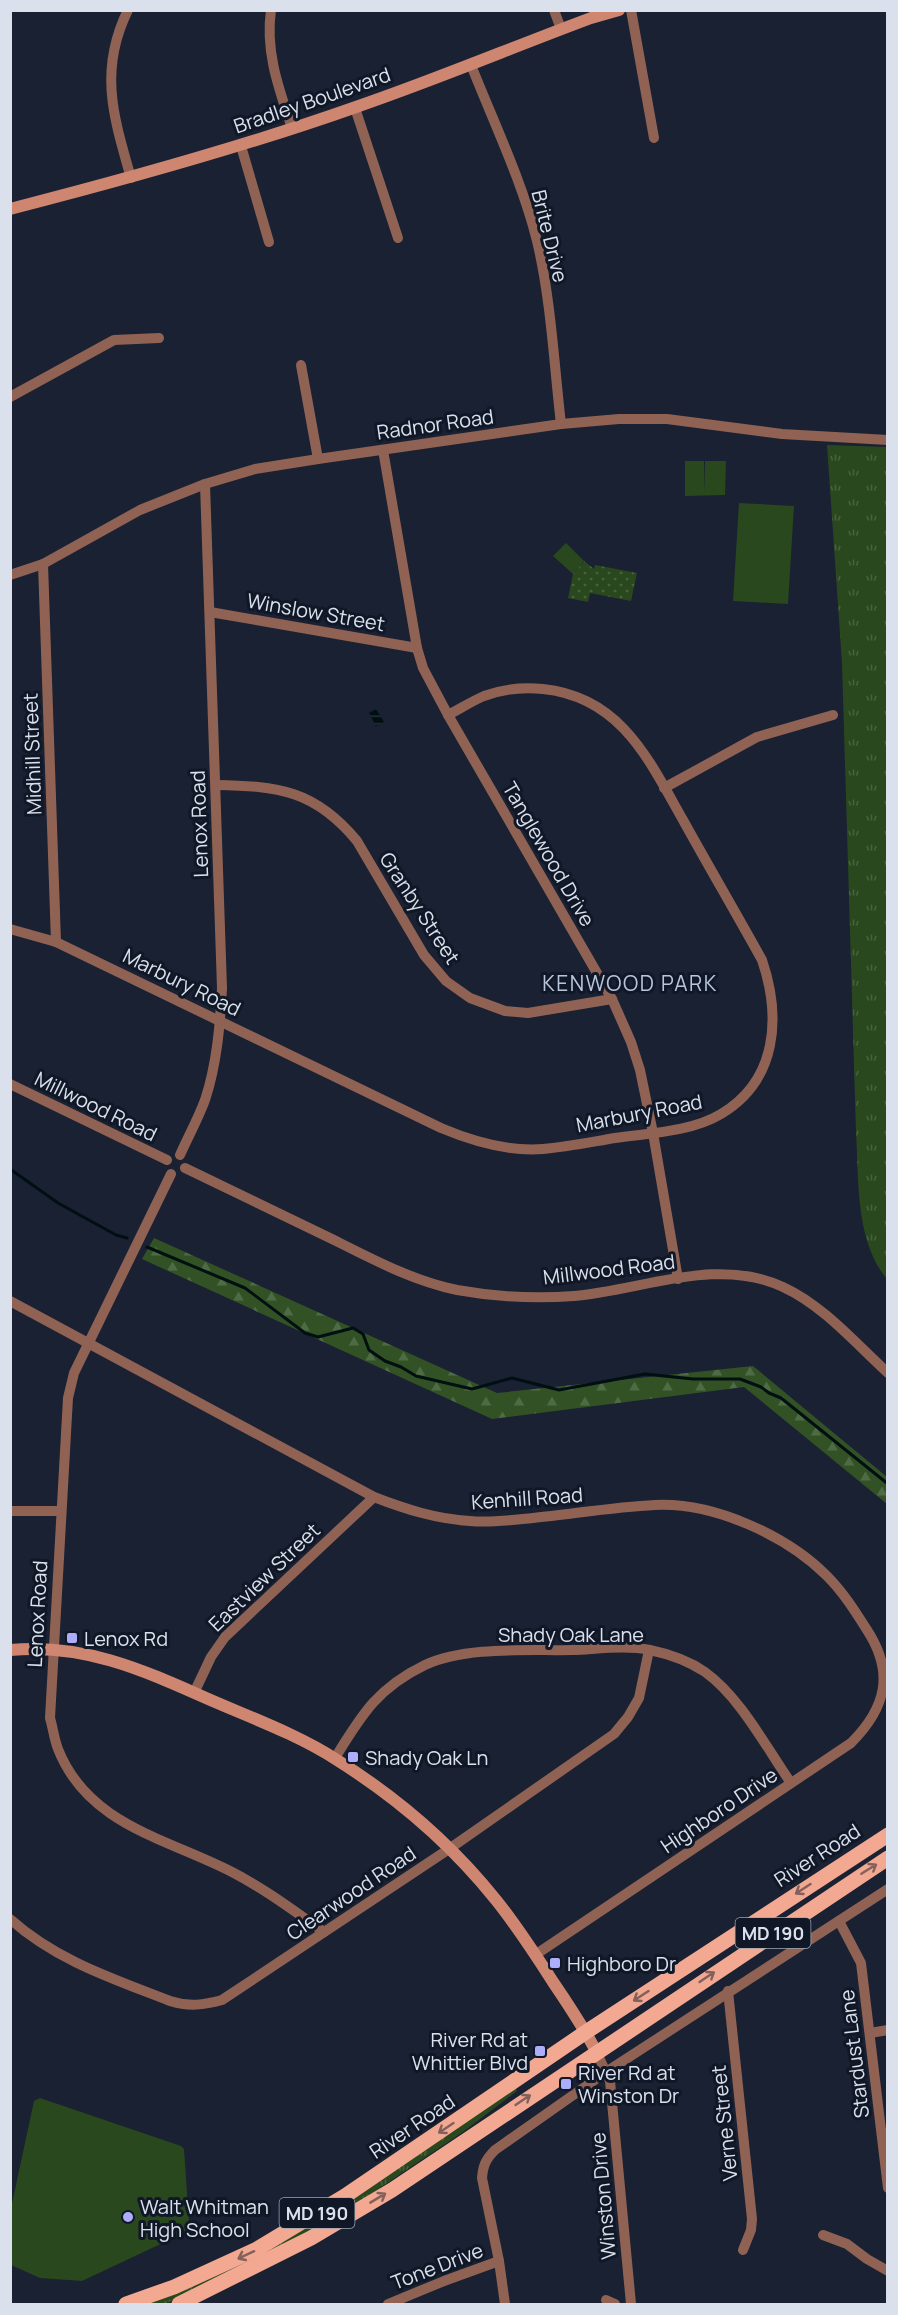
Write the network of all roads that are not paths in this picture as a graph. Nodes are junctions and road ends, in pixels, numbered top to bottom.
1 (128, 10) edge
2 (271, 10) edge
3 (554, 10) edge
4 (619, 10) edge
5 (631, 10) edge
6 (561, 29) junction
7 (471, 65) junction
8 (355, 108) junction
9 (292, 128) junction
10 (654, 138) dead end
11 (241, 146) junction
12 (131, 178) junction
13 (10, 209) edge
14 (398, 238) dead end
15 (269, 242) dead end
16 (159, 338) dead end
17 (301, 365) dead end
18 (10, 397) edge
19 (561, 424) junction
20 (888, 440) edge
21 (383, 450) junction
22 (318, 459) junction
23 (205, 484) junction
24 (44, 564) junction
25 (10, 575) edge
26 (210, 612) junction
27 (417, 648) junction
28 (448, 715) junction
29 (833, 715) dead end
30 (216, 785) junction
31 (664, 788) junction
32 (10, 929) edge
33 (56, 942) junction
34 (612, 999) junction
35 (221, 1020) junction
36 (10, 1084) edge
37 (653, 1133) junction
38 (180, 1155) junction
39 (167, 1160) junction
40 (185, 1168) junction
41 (171, 1174) junction
42 (678, 1279) junction
43 (10, 1301) edge
44 (88, 1344) junction
45 (888, 1373) edge
46 (374, 1497) junction
47 (10, 1511) edge
48 (60, 1511) junction
49 (53, 1648) junction
50 (10, 1650) edge
51 (650, 1650) junction
52 (886, 1667) edge
53 (194, 1693) junction
54 (335, 1758) junction
55 (791, 1783) junction
56 (888, 1835) edge
57 (449, 1849) junction
58 (888, 1858) edge
59 (888, 1888) edge
60 (10, 1919) edge
61 (839, 1922) junction
62 (324, 1932) junction
63 (535, 1955) junction
64 (728, 1991) junction
65 (888, 2030) edge
66 (586, 2032) junction
67 (870, 2032) junction
68 (596, 2051) junction
69 (606, 2072) junction
70 (888, 2188) edge
71 (823, 2235) dead end
72 (743, 2250) dead end
73 (499, 2261) junction
74 (888, 2271) edge
75 (126, 2304) edge
76 (179, 2304) edge
77 (388, 2304) edge
78 (505, 2304) edge
79 (631, 2304) edge

1 - 12 street
2 - 9 street
3 - 6 street
4 - 6 street, Bradley Boulevard
5 - 10 street
6 - 7 street, Bradley Boulevard
7 - 8 street, Bradley Boulevard
7 - 19 street, Brite Drive
8 - 9 street, Bradley Boulevard
8 - 14 street
9 - 11 street, Bradley Boulevard
11 - 12 street, Bradley Boulevard
11 - 15 street
12 - 13 street, Bradley Boulevard
16 - 18 street
17 - 22 street
19 - 20 street, Radnor Road
19 - 21 street, Radnor Road
21 - 22 street, Radnor Road
21 - 27 street, Tanglewood Drive
22 - 23 street, Radnor Road
23 - 24 street, Radnor Road
23 - 26 street, Lenox Road
24 - 25 street, Radnor Road
24 - 33 street, Midhill Street
26 - 27 street, Winslow Street
26 - 30 street, Lenox Road
27 - 28 street, Tanglewood Drive
28 - 31 street, Marbury Road
28 - 34 street, Tanglewood Drive
29 - 31 street
30 - 34 street, Granby Street
30 - 35 street, Lenox Road
31 - 37 street, Marbury Road
32 - 33 street, Marbury Road
33 - 35 street, Marbury Road
34 - 37 street, Tanglewood Drive
35 - 37 street, Marbury Road
35 - 38 street, Lenox Road
36 - 39 street, Millwood Road
37 - 42 street, Tanglewood Drive
38 - 39 street
38 - 40 street
39 - 41 street
40 - 41 street
40 - 42 street, Millwood Road
41 - 44 street, Lenox Road
42 - 45 street, Millwood Road
43 - 44 street, Kenhill Road
44 - 46 street, Kenhill Road
44 - 48 street, Lenox Road
46 - 52 street, Kenhill Road
46 - 53 street, Eastview Street
47 - 48 street
48 - 49 street, Lenox Road
49 - 50 street
49 - 53 street
49 - 62 street, Lenox Road
51 - 54 street, Shady Oak Lane
51 - 55 street, Shady Oak Lane
51 - 57 street, Clearwood Road
52 - 55 street, Highboro Drive
53 - 54 street
54 - 57 street
55 - 63 street, Highboro Drive
56 -> 66 main road, River Road / MD 190
57 - 62 street, Clearwood Road
57 - 63 street
68 -> 58 main road, River Road / MD 190
59 - 61 street
60 - 62 street, Clearwood Road
61 - 64 street
61 - 67 street, Stardust Lane
63 - 66 street
64 - 69 street
64 - 72 street, Verne Street
65 - 67 street
66 - 68 street
66 -> 75 main road, River Road / MD 190
67 - 70 street, Stardust Lane
68 - 69 street, Winston Drive
76 -> 68 main road, River Road / MD 190
69 - 73 street
69 - 79 street, Winston Drive
71 - 74 street
73 - 77 street, Tone Drive
73 - 78 street

